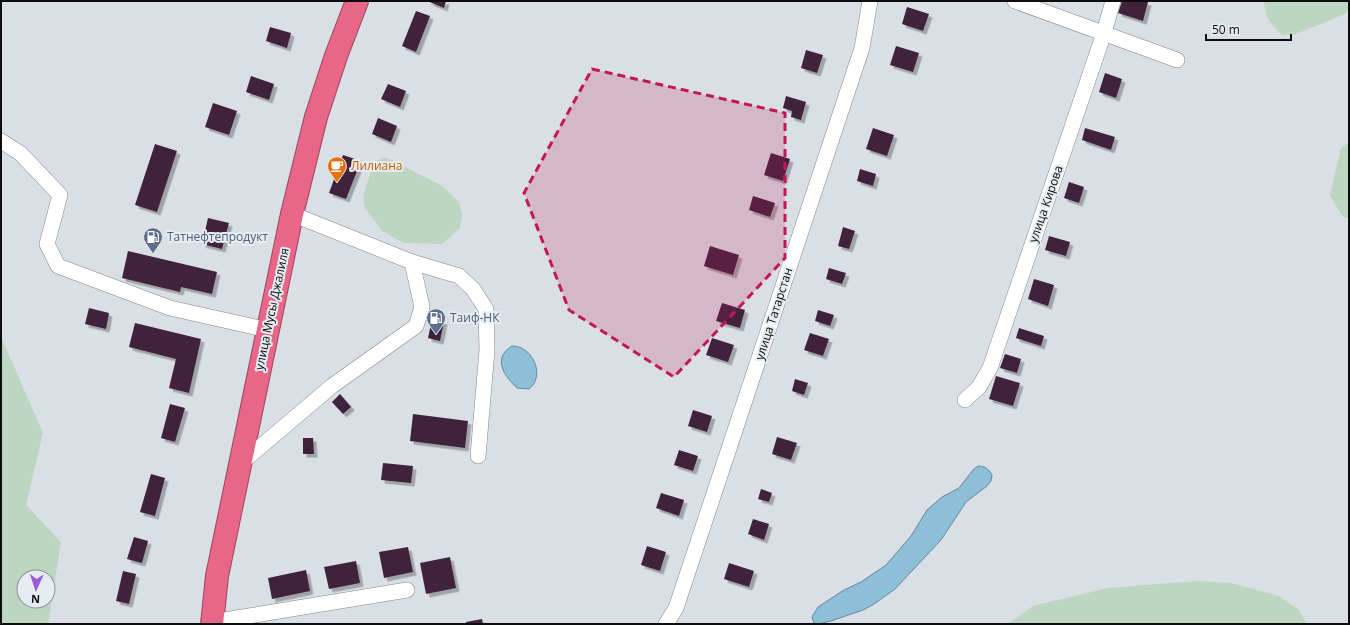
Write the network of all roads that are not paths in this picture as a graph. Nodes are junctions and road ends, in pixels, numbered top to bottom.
1 (357, 1) edge
2 (870, 1) edge
3 (1015, 1) edge
4 (1113, 1) edge
5 (1104, 34) junction
6 (1177, 60) dead end
7 (1, 141) edge
8 (292, 214) junction
9 (412, 262) junction
10 (268, 330) junction
11 (965, 400) dead end
12 (478, 456) dead end
13 (240, 464) junction
14 (407, 590) dead end
15 (212, 623) edge
16 (666, 624) edge

1 - 8 highway, улица Мусы Джалиля
2 - 16 street, улица Татарстан
3 - 5 street
4 - 5 street, улица Кирова
5 - 6 street
5 - 11 street, улица Кирова
7 - 10 street
8 - 9 street
8 - 10 highway, улица Мусы Джалиля
9 - 12 street
9 - 13 street
10 - 13 highway, улица Мусы Джалиля
13 - 15 highway, улица Мусы Джалиля
14 - 15 street

